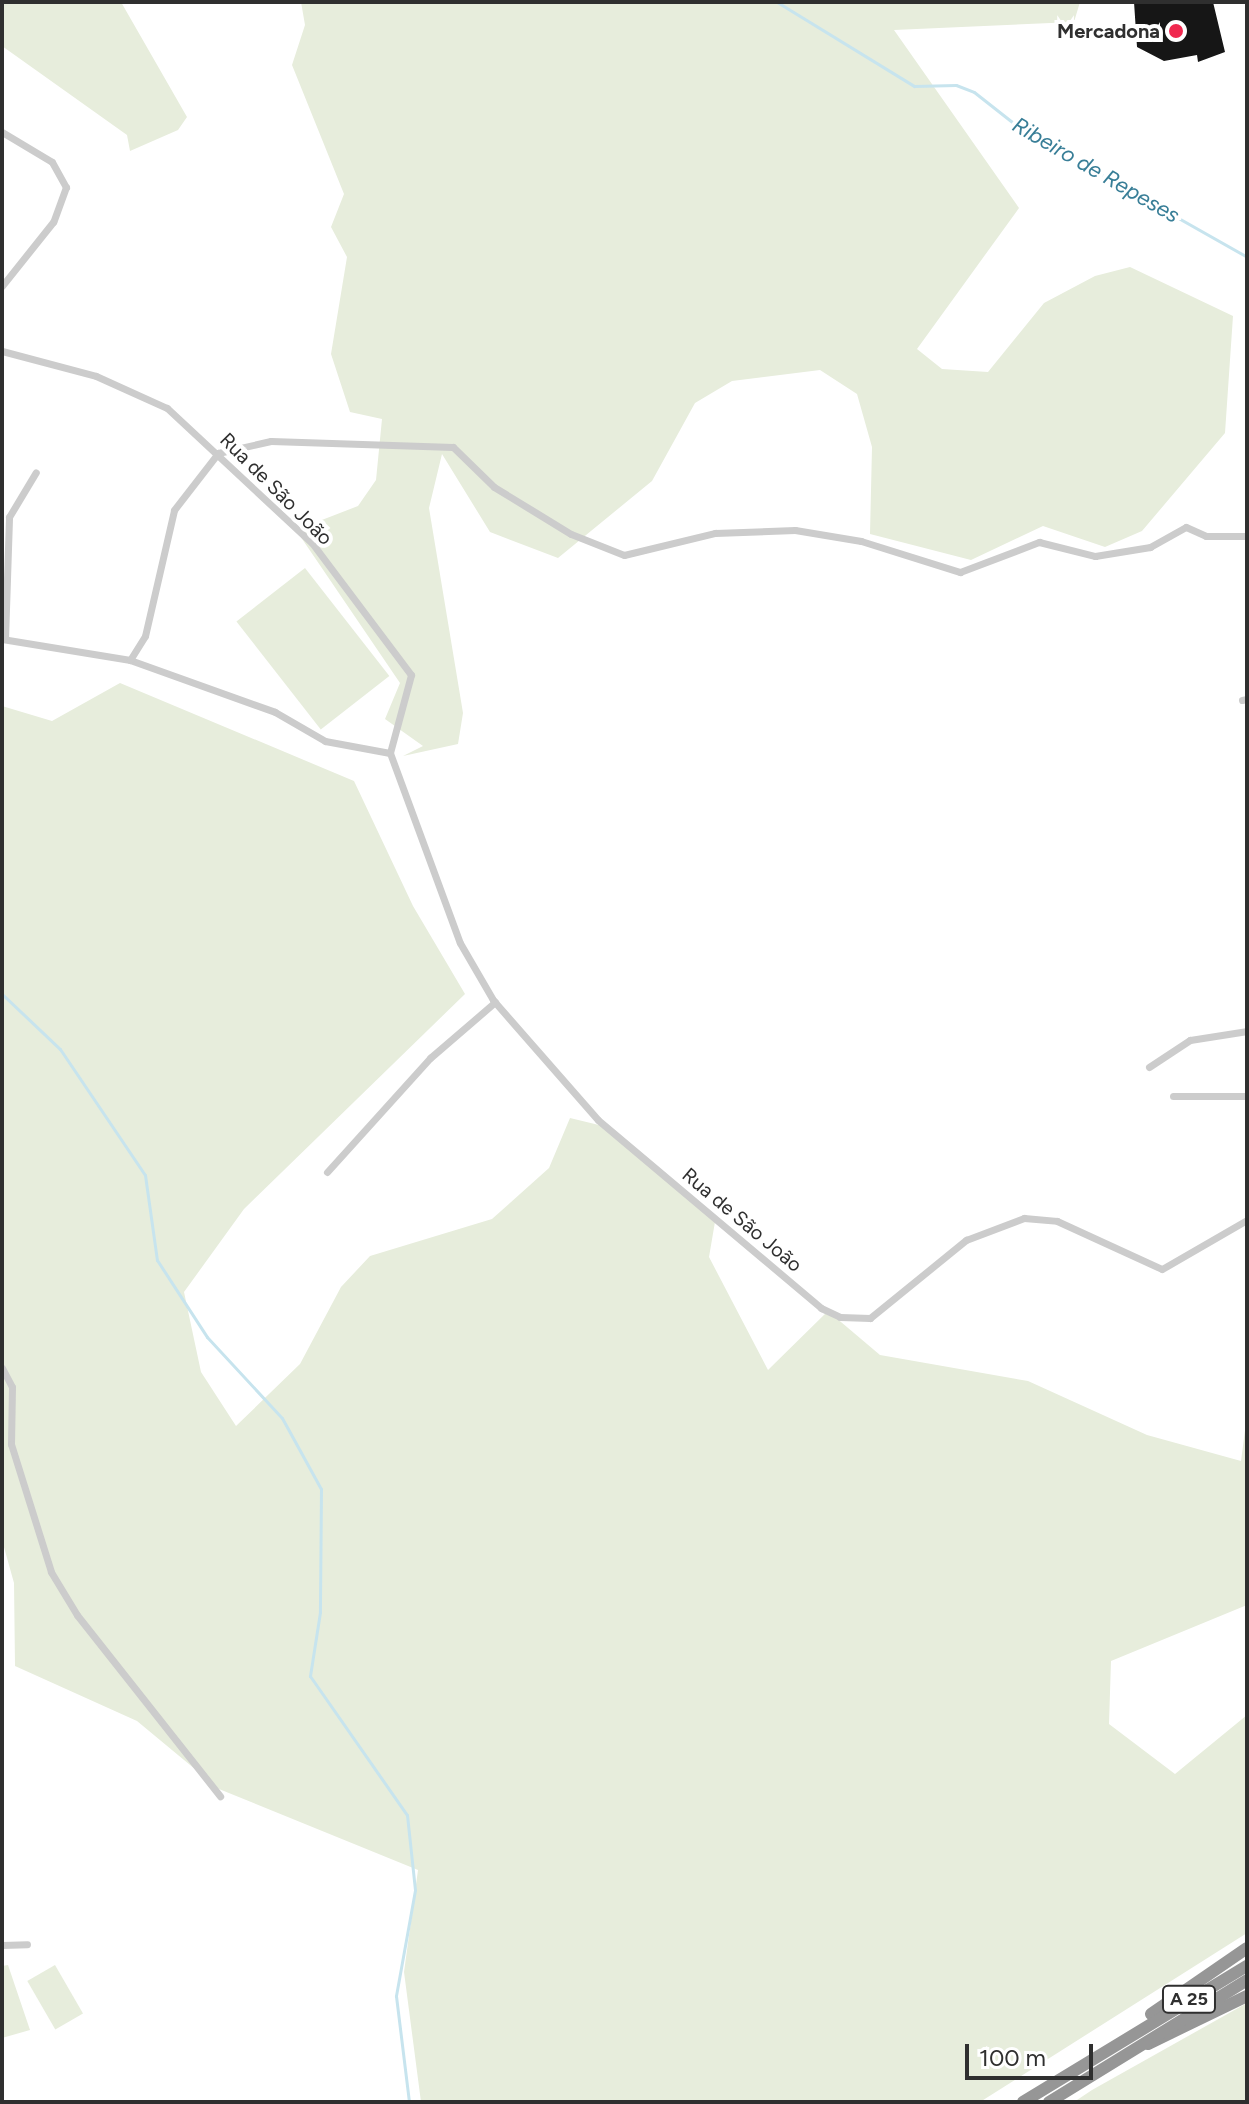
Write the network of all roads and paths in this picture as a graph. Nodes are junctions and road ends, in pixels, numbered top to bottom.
1 (2, 132) edge
2 (2, 286) edge
3 (2, 351) edge
4 (218, 453) junction
5 (36, 472) dead end
6 (1247, 536) edge
7 (5, 552) edge
8 (4, 639) edge
9 (130, 660) junction
10 (390, 753) junction
11 (495, 1002) junction
12 (1247, 1031) edge
13 (1149, 1067) dead end
14 (1173, 1096) dead end
15 (1247, 1096) edge
16 (327, 1172) dead end
17 (1247, 1220) edge
18 (2, 1368) edge
19 (220, 1796) dead end
20 (27, 1944) dead end
21 (2, 1945) edge
22 (1247, 1948) edge
23 (1247, 1966) edge
24 (1247, 1980) edge
25 (1247, 1996) edge
26 (1131, 2031) junction
27 (1130, 2050) junction
28 (1023, 2102) edge
29 (1049, 2102) edge

1 - 2 street
3 - 4 street, Rua de São João
4 - 6 street
4 - 9 street
4 - 10 street, Rua de São João
5 - 7 street
7 - 8 street
8 - 9 street
9 - 10 street
10 - 11 street, Rua de São João
11 - 16 street
11 - 17 street, Rua de São João
12 - 13 street
14 - 15 street
18 - 19 street
20 - 21 street
22 - 26 highway
23 - 26 highway, A 25
24 - 27 highway, A 25
25 - 27 highway
26 - 28 highway, A 25
27 - 29 highway, A 25

